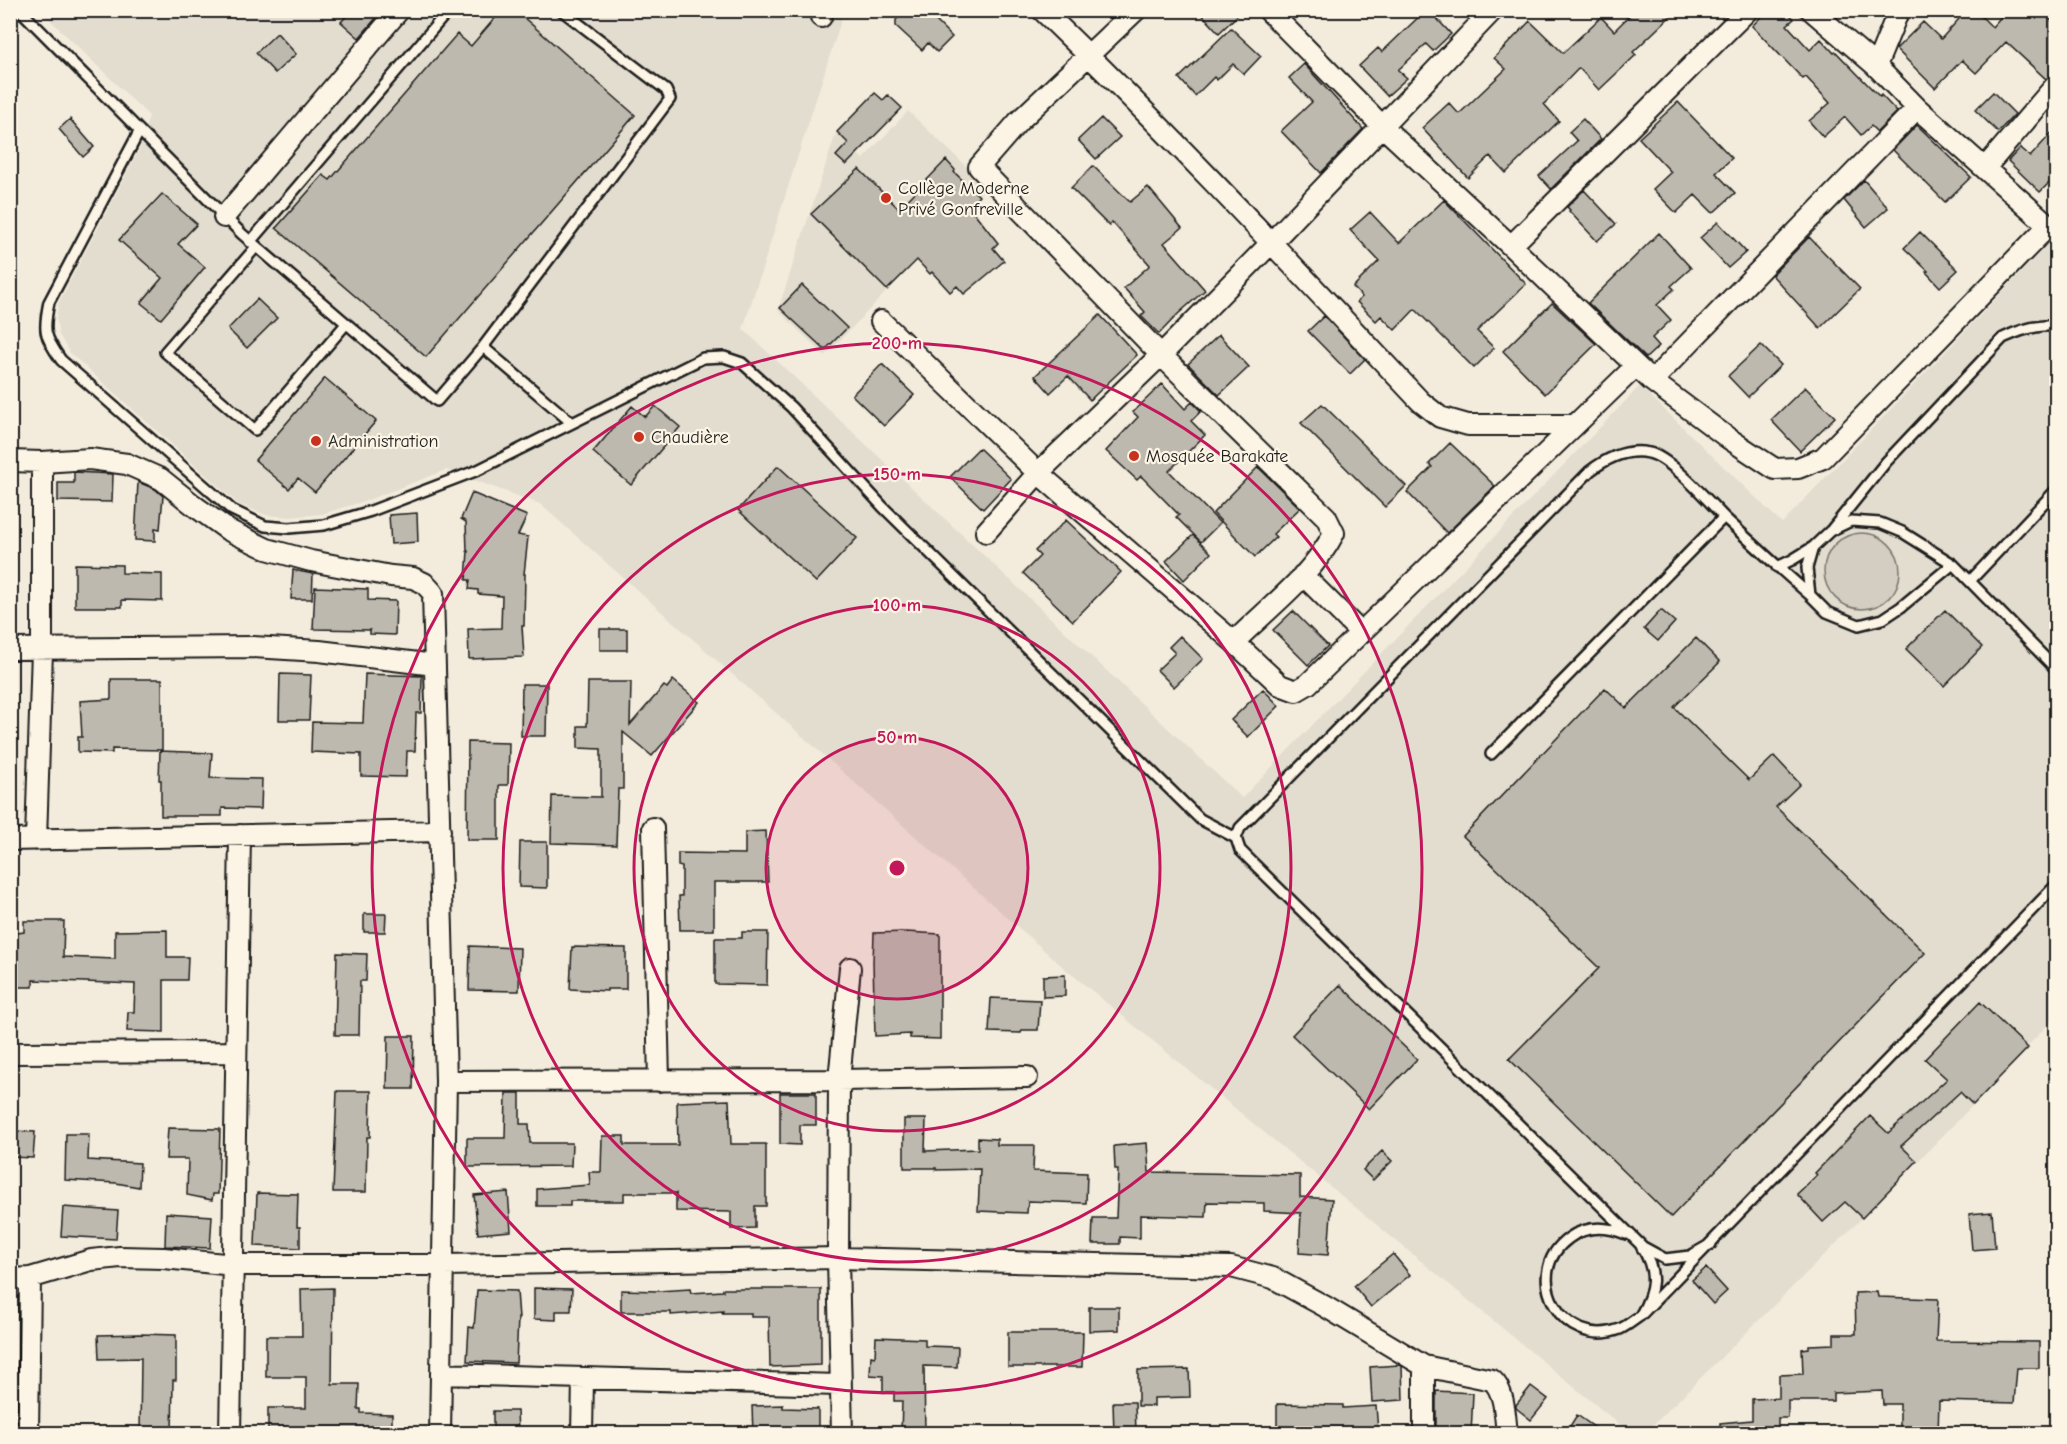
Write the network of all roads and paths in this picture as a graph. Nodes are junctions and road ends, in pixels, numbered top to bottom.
1 (20, 10) edge
2 (399, 10) edge
3 (449, 10) edge
4 (561, 10) edge
5 (1042, 10) edge
6 (1136, 10) edge
7 (1493, 10) edge
8 (1748, 10) edge
9 (1811, 10) edge
10 (1899, 10) edge
11 (1270, 11) edge
12 (1089, 56) junction
13 (1876, 66) junction
14 (2056, 85) edge
15 (1917, 108) junction
16 (1382, 126) junction
17 (139, 132) junction
18 (1985, 168) junction
19 (224, 217) junction
20 (2053, 229) edge
21 (1271, 243) junction
22 (253, 244) junction
23 (1511, 246) junction
24 (881, 321) dead end
25 (346, 324) junction
26 (2056, 326) edge
27 (483, 347) junction
28 (1161, 355) junction
29 (1636, 366) junction
30 (1652, 381) junction
31 (572, 423) junction
32 (1575, 425) junction
33 (10, 461) edge
34 (42, 462) junction
35 (1038, 473) junction
36 (2056, 490) edge
37 (1724, 517) junction
38 (1830, 531) junction
39 (986, 532) dead end
40 (1813, 547) junction
41 (1953, 564) junction
42 (1777, 567) junction
43 (1303, 575) junction
44 (1971, 580) junction
45 (1810, 595) junction
46 (1361, 633) junction
47 (1234, 642) junction
48 (10, 649) edge
49 (42, 650) junction
50 (435, 665) junction
51 (2056, 669) edge
52 (1491, 753) dead end
53 (653, 828) dead end
54 (440, 831) junction
55 (240, 835) junction
56 (1236, 838) junction
57 (10, 840) edge
58 (36, 840) junction
59 (2056, 885) edge
60 (850, 968) dead end
61 (235, 1052) junction
62 (10, 1053) edge
63 (1027, 1077) dead end
64 (839, 1080) junction
65 (446, 1081) junction
66 (659, 1081) junction
67 (1711, 1244) junction
68 (1643, 1247) junction
69 (838, 1258) junction
70 (234, 1265) junction
71 (444, 1265) junction
72 (20, 1278) edge
73 (1640, 1316) junction
74 (1424, 1366) junction
75 (441, 1374) junction
76 (583, 1378) junction
77 (839, 1385) junction
78 (28, 1434) edge
79 (230, 1434) edge
80 (440, 1434) edge
81 (582, 1434) edge
82 (842, 1434) edge
83 (1424, 1434) edge
84 (1508, 1434) edge

1 - 17 lane
2 - 19 street
3 - 22 lane
4 - 27 lane
5 - 12 street
6 - 12 street
7 - 16 street
8 - 23 street
9 - 13 street
10 - 13 street
11 - 16 street
12 - 21 street
12 - 28 street
13 - 15 street
14 - 18 street
15 - 18 street
15 - 30 street
16 - 21 street
16 - 23 street
17 - 19 lane
17 - 31 lane
18 - 20 street
19 - 22 lane
20 - 30 street
21 - 28 street
21 - 32 street
22 - 25 lane
22 - 25 lane
23 - 29 street
24 - 35 street
25 - 27 lane
26 - 38 lane
27 - 31 lane
28 - 35 street
28 - 43 street
29 - 30 street
29 - 32 street
31 - 56 lane
32 - 46 street
33 - 34 street
34 - 49 street
34 - 50 street
35 - 39 street
35 - 47 street
36 - 44 lane
37 - 42 lane
37 - 52 lane
37 - 56 lane
38 - 40 lane
38 - 41 lane
40 - 42 lane
40 - 45 lane
41 - 44 lane
41 - 45 lane
42 - 45 lane
43 - 46 street
43 - 47 street
44 - 51 lane
46 - 47 street
48 - 49 street
49 - 50 street
49 - 58 street
50 - 54 street
53 - 66 street
54 - 55 street
54 - 65 street
55 - 58 street
55 - 61 street
56 - 68 lane
57 - 58 street
59 - 67 lane
60 - 64 street
61 - 62 street
61 - 70 street
63 - 64 street
64 - 66 street
64 - 69 street
65 - 66 street
65 - 71 street
67 - 68 lane
67 - 73 lane
68 - 73 lane
68 - 73 lane
69 - 71 street
69 - 74 street
69 - 77 street
70 - 71 street
70 - 72 street
70 - 79 street
71 - 75 street
72 - 78 street
74 - 83 street
74 - 84 street
75 - 76 street
75 - 80 street
76 - 77 street
76 - 81 street
77 - 82 street

